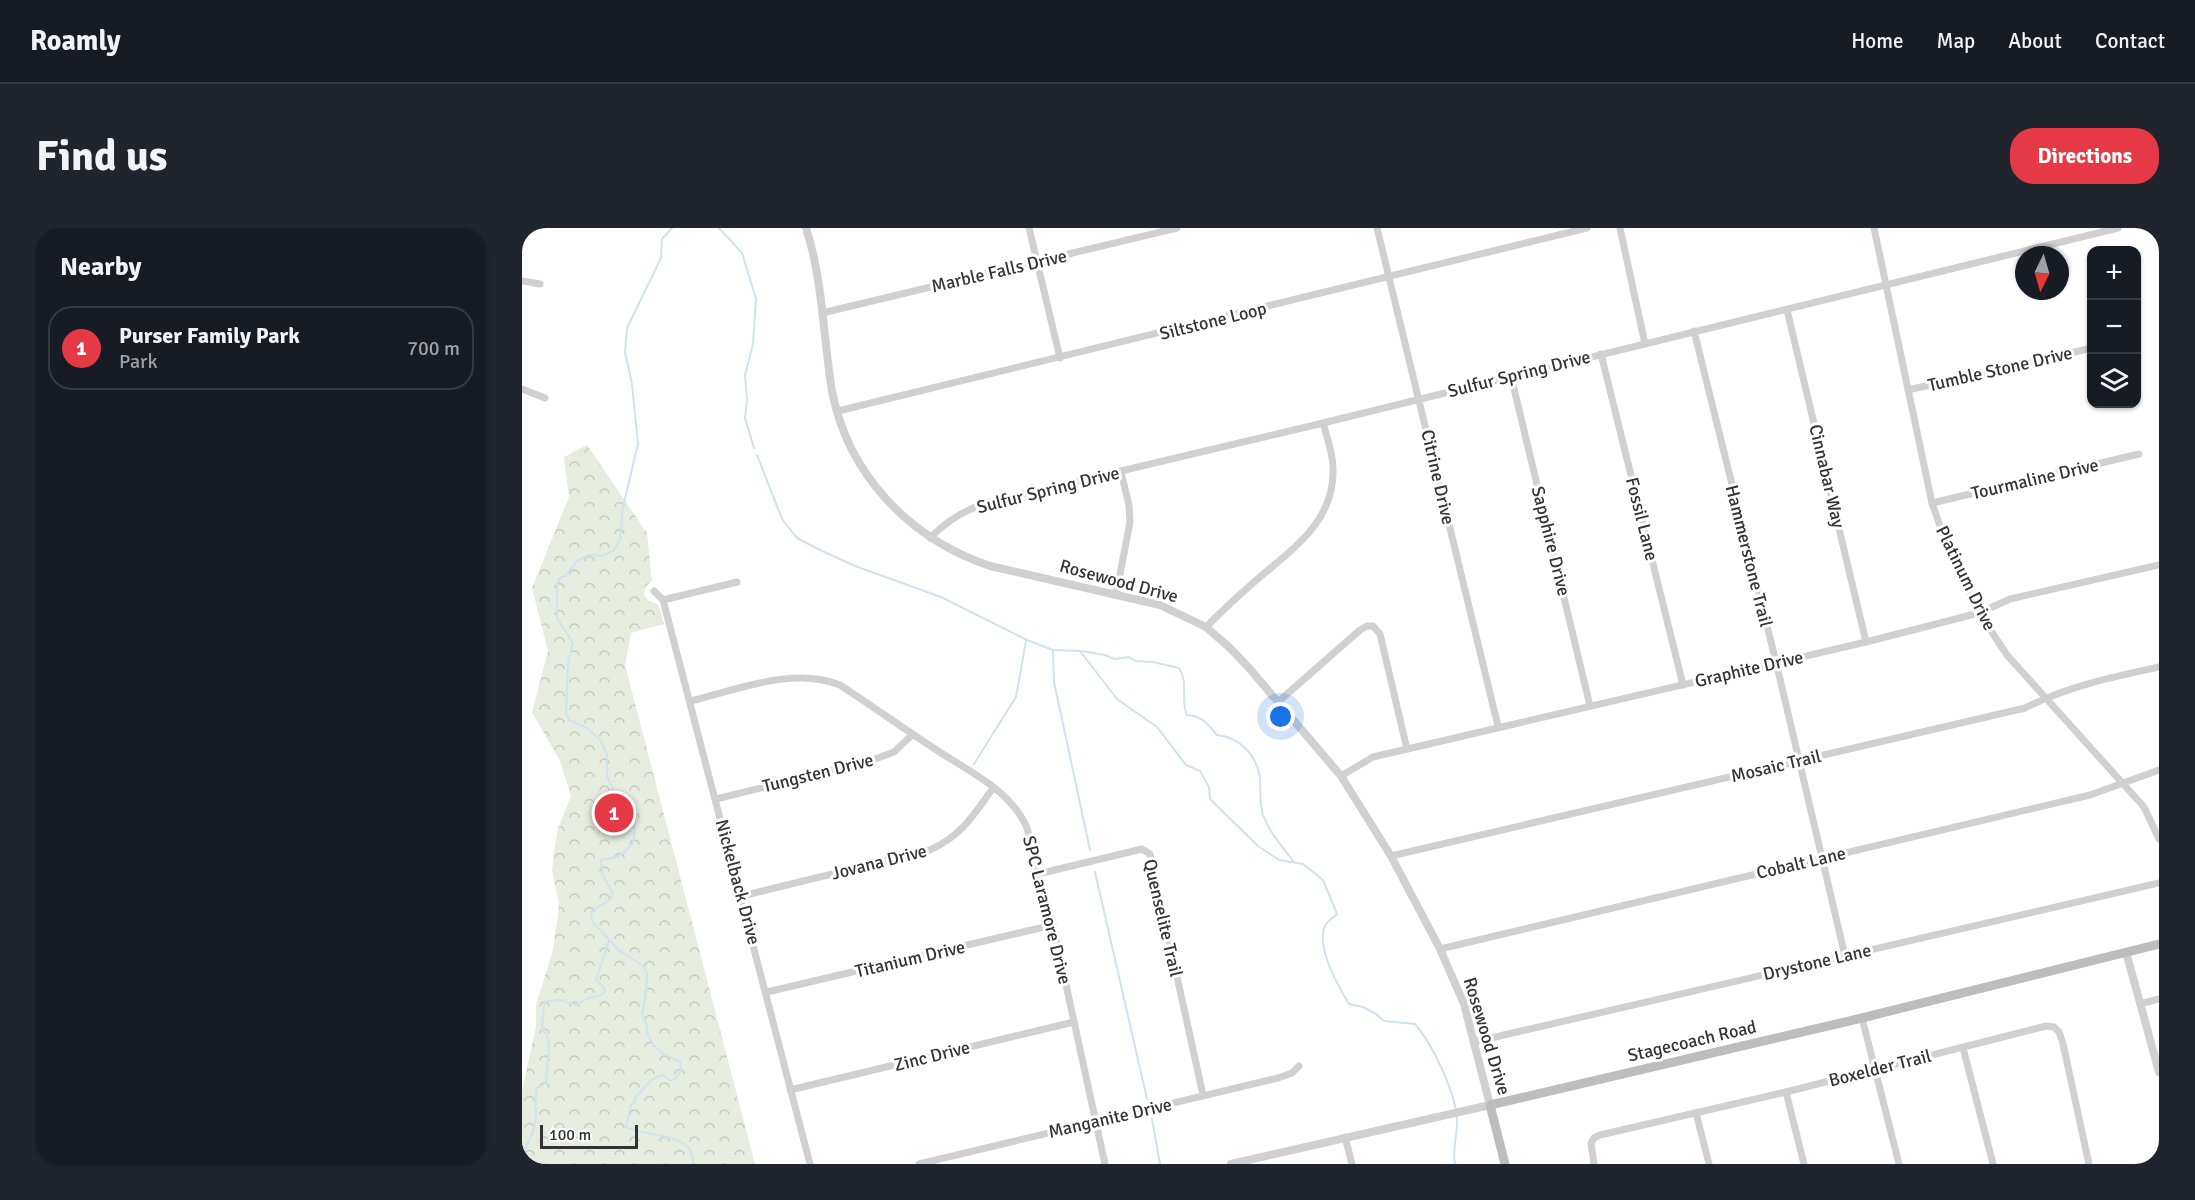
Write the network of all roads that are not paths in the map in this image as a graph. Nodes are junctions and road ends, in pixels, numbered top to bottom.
1 (806, 228) edge
2 (1029, 228) edge
3 (1177, 228) edge
4 (1377, 228) edge
5 (1587, 228) edge
6 (1620, 228) edge
7 (1874, 228) edge
8 (2118, 228) edge
9 (1565, 231) edge
10 (1037, 262) junction
11 (1389, 278) junction
12 (522, 281) edge
13 (540, 284) dead end
14 (1885, 286) junction
15 (1787, 309) junction
16 (822, 313) junction
17 (1694, 331) junction
18 (1645, 344) junction
19 (2087, 349) edge
20 (1601, 354) junction
21 (1060, 358) junction
22 (1511, 375) junction
23 (522, 389) edge
24 (1908, 390) junction
25 (545, 398) dead end
26 (1419, 399) junction
27 (838, 411) junction
28 (1323, 423) junction
29 (2139, 454) dead end
30 (1121, 472) junction
31 (1932, 503) junction
32 (930, 538) junction
33 (2159, 565) edge
34 (737, 582) dead end
35 (654, 591) dead end
36 (1116, 595) junction
37 (663, 600) junction
38 (1979, 613) junction
39 (1206, 627) junction
40 (1866, 642) junction
41 (1776, 662) junction
42 (2159, 667) edge
43 (1683, 685) junction
44 (2046, 698) junction
45 (690, 701) junction
46 (1278, 702) junction
47 (1590, 706) junction
48 (1498, 726) junction
49 (913, 734) junction
50 (1407, 749) junction
51 (1798, 760) junction
52 (2159, 770) edge
53 (1341, 776) junction
54 (2123, 782) junction
55 (993, 788) junction
56 (716, 799) junction
57 (2159, 839) edge
58 (1391, 856) junction
59 (1822, 858) junction
60 (1038, 874) junction
61 (2159, 883) edge
62 (742, 896) junction
63 (1053, 925) junction
64 (2159, 944) edge
65 (1440, 949) junction
66 (2126, 952) junction
67 (1845, 956) junction
68 (767, 992) junction
69 (2159, 999) edge
70 (2140, 1004) junction
71 (1862, 1018) junction
72 (1074, 1022) junction
73 (1474, 1042) junction
74 (1963, 1048) junction
75 (1299, 1066) dead end
76 (1875, 1070) junction
77 (2159, 1072) edge
78 (790, 1090) junction
79 (1786, 1092) junction
80 (1203, 1095) junction
81 (1490, 1105) junction
82 (1696, 1113) junction
83 (1096, 1121) junction
84 (1345, 1137) junction
85 (810, 1164) edge
86 (919, 1164) edge
87 (1105, 1164) edge
88 (1231, 1164) edge
89 (1352, 1164) edge
90 (1505, 1164) edge
91 (1594, 1164) edge
92 (1709, 1164) edge
93 (1804, 1164) edge
94 (1899, 1164) edge
95 (1992, 1164) edge
96 (2089, 1164) edge

1 - 16 street, Rosewood Drive
2 - 10 street
3 - 10 street, Marble Falls Drive
4 - 11 street, Citrine Drive
5 - 9 street, Siltstone Loop
6 - 18 street
7 - 14 street, Platinum Drive
8 - 14 street, Sulfur Spring Drive
9 - 11 street, Siltstone Loop
10 - 16 street, Marble Falls Drive
10 - 21 street
11 - 21 street, Siltstone Loop
11 - 26 street, Citrine Drive
12 - 13 street
14 - 15 street, Sulfur Spring Drive
14 - 24 street, Platinum Drive
15 - 17 street, Sulfur Spring Drive
15 - 40 street, Cinnabar Way
16 - 27 street, Rosewood Drive
17 - 18 street, Sulfur Spring Drive
17 - 41 street, Hammerstone Trail
18 - 20 street, Sulfur Spring Drive
19 - 24 street, Tumble Stone Drive
20 - 22 street, Sulfur Spring Drive
20 - 43 street, Fossil Lane
21 - 27 street, Siltstone Loop
22 - 26 street, Sulfur Spring Drive
22 - 47 street, Sapphire Drive
23 - 25 street
24 - 31 street, Platinum Drive
26 - 28 street, Sulfur Spring Drive
26 - 48 street, Citrine Drive
27 - 32 street, Rosewood Drive
28 - 30 street, Sulfur Spring Drive
28 - 39 street
29 - 31 street, Tourmaline Drive
30 - 32 street, Sulfur Spring Drive
30 - 36 street
31 - 38 street, Platinum Drive
32 - 36 street, Rosewood Drive
33 - 38 street, Graphite Drive
34 - 37 street
35 - 37 street
36 - 39 street, Rosewood Drive
37 - 45 street, Nickelback Drive
38 - 40 street, Graphite Drive
38 - 44 street, Platinum Drive
39 - 46 street, Rosewood Drive
40 - 41 street, Graphite Drive
41 - 43 street, Graphite Drive
41 - 51 street, Hammerstone Trail
42 - 44 street, Mosaic Trail
43 - 47 street, Graphite Drive
44 - 51 street, Mosaic Trail
44 - 54 street, Platinum Drive
45 - 49 street, SPC Laramore Drive
45 - 56 street, Nickelback Drive
46 - 50 street
46 - 53 street, Rosewood Drive
47 - 48 street, Graphite Drive
48 - 50 street, Graphite Drive
49 - 55 street, SPC Laramore Drive
49 - 56 street, Tungsten Drive
50 - 53 street, Graphite Drive
51 - 58 street, Mosaic Trail
51 - 59 street, Hammerstone Trail
52 - 54 street, Cobalt Lane
53 - 58 street, Rosewood Drive
54 - 57 street, Platinum Drive
54 - 59 street, Cobalt Lane
55 - 60 street, SPC Laramore Drive
55 - 62 street, Jovana Drive
56 - 62 street, Nickelback Drive
58 - 65 street, Rosewood Drive
59 - 65 street, Cobalt Lane
59 - 67 street, Hammerstone Trail
60 - 63 street, SPC Laramore Drive
60 - 80 street, Quenselite Trail
61 - 67 street, Drystone Lane
62 - 68 street, Nickelback Drive
63 - 68 street, Titanium Drive
63 - 72 street, SPC Laramore Drive
64 - 66 main road, Stagecoach Road
65 - 73 street, Rosewood Drive
66 - 70 street
66 - 71 main road, Stagecoach Road
67 - 73 street, Drystone Lane
68 - 78 street, Nickelback Drive
69 - 70 street
70 - 77 street
71 - 76 street
71 - 81 main road, Stagecoach Road
72 - 78 street, Zinc Drive
72 - 83 street, SPC Laramore Drive
73 - 81 street, Rosewood Drive
74 - 76 street, Boxelder Trail
74 - 95 street
74 - 96 street, Boxelder Trail
75 - 80 street, Manganite Drive
76 - 79 street, Boxelder Trail
76 - 94 street
78 - 85 street, Nickelback Drive
79 - 82 street, Boxelder Trail
79 - 93 street
80 - 83 street, Manganite Drive
81 - 84 street, Stagecoach Road
81 - 90 main road, Rosewood Drive
82 - 91 street, Boxelder Trail
82 - 92 street
83 - 86 street, Manganite Drive
83 - 87 street, SPC Laramore Drive
84 - 88 street, Stagecoach Road
84 - 89 street

